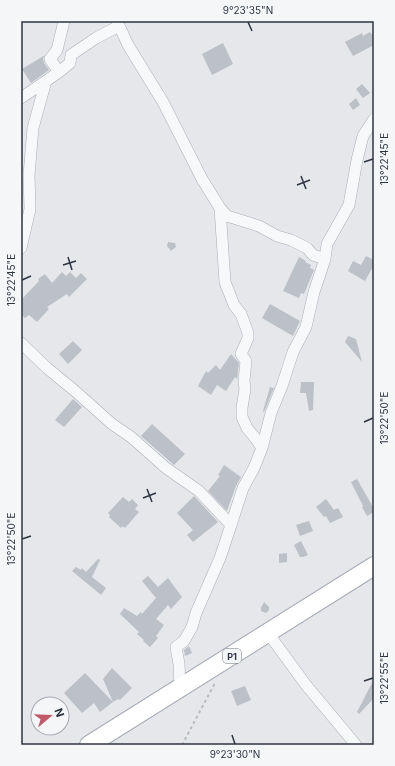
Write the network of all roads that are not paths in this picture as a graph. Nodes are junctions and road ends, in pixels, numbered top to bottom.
1 (64, 21) edge
2 (118, 24) edge
3 (59, 72) junction
4 (46, 81) junction
5 (21, 98) edge
6 (374, 119) edge
7 (220, 208) junction
8 (21, 248) edge
9 (325, 259) junction
10 (21, 343) edge
11 (262, 448) junction
12 (231, 525) junction
13 (374, 566) edge
14 (268, 633) junction
15 (180, 688) junction
16 (89, 745) edge
17 (356, 745) edge

1 - 3 street
2 - 3 street
2 - 7 street
3 - 4 street
4 - 5 street
4 - 8 street
6 - 9 street
7 - 9 street
7 - 11 street
9 - 11 street
10 - 12 street
11 - 12 street
12 - 15 street
13 - 14 main road, P1
14 - 15 main road, P1
14 - 17 street
15 - 16 main road, P1

